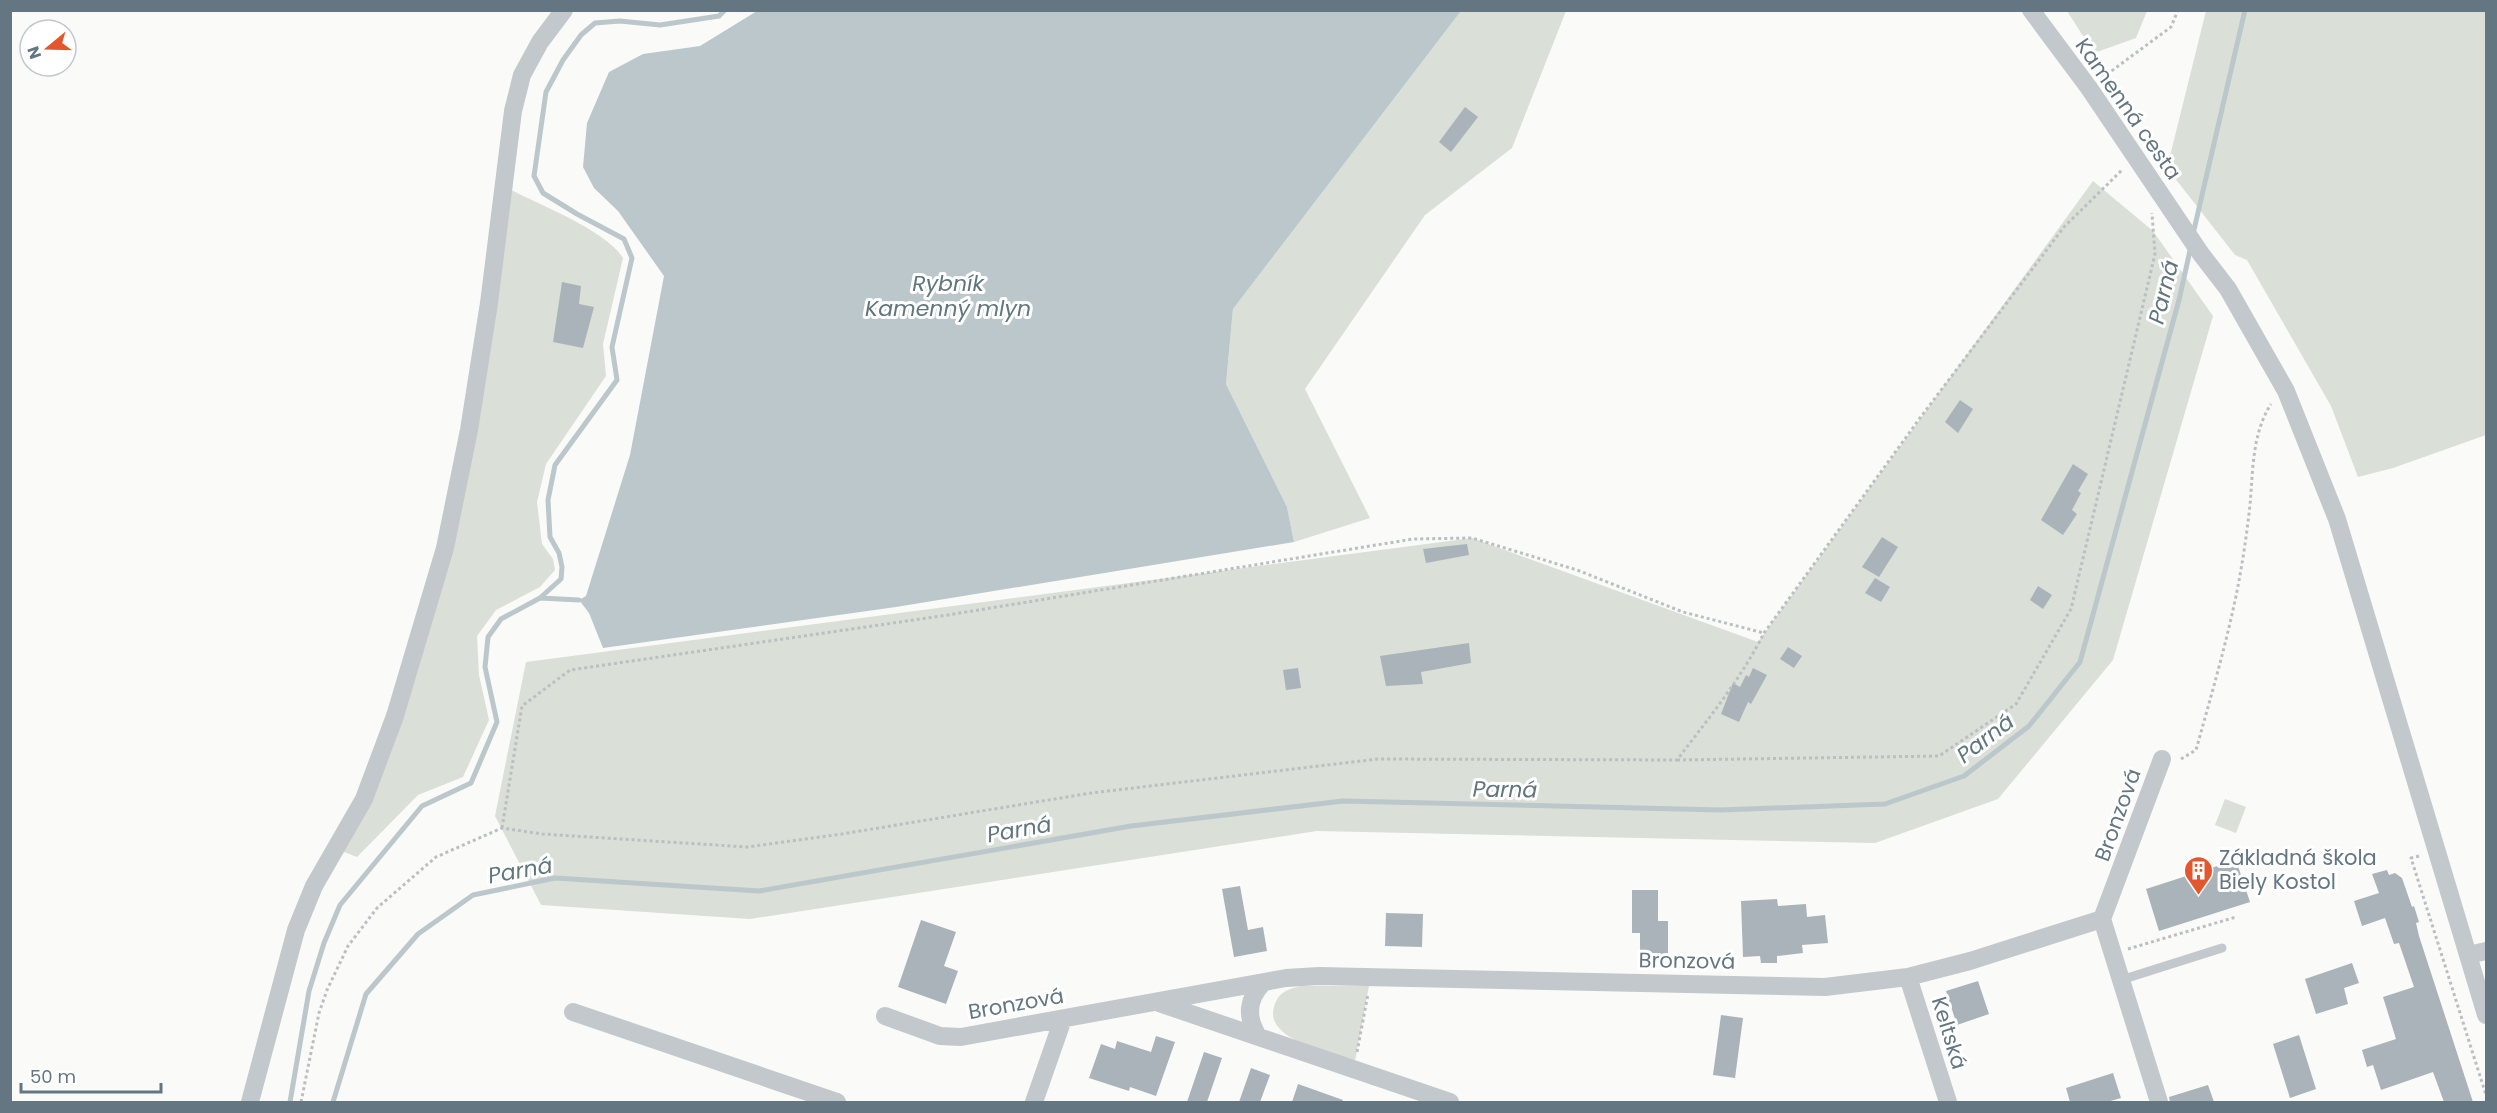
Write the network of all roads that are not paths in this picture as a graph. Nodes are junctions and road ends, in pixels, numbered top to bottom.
1 (564, 10) edge
2 (2031, 10) edge
3 (2167, 761) road end
4 (2103, 919) junction
5 (2222, 948) dead end
6 (2487, 951) edge
7 (2468, 955) junction
8 (1908, 977) junction
9 (2121, 980) junction
10 (1263, 983) junction
11 (1157, 1002) junction
12 (573, 1012) dead end
13 (2487, 1015) edge
14 (885, 1016) dead end
15 (1063, 1019) junction
16 (1258, 1036) junction
17 (250, 1102) edge
18 (837, 1102) edge
19 (1034, 1102) edge
20 (1450, 1102) edge
21 (1948, 1102) edge
22 (2159, 1102) edge

1 - 17 street
2 - 7 street, Kamenná cesta
3 - 4 street, Bronzová
4 - 8 street, Bronzová
4 - 9 street
5 - 9 lane
6 - 7 street
7 - 13 street, Kamenná cesta
8 - 10 street, Bronzová
8 - 21 street, Keltská
9 - 22 street
10 - 11 street, Bronzová
10 - 16 street
11 - 15 street, Bronzová
11 - 16 street, Bronzová
12 - 18 street
14 - 15 street, Bronzová
15 - 19 street
16 - 20 street, Bronzová

